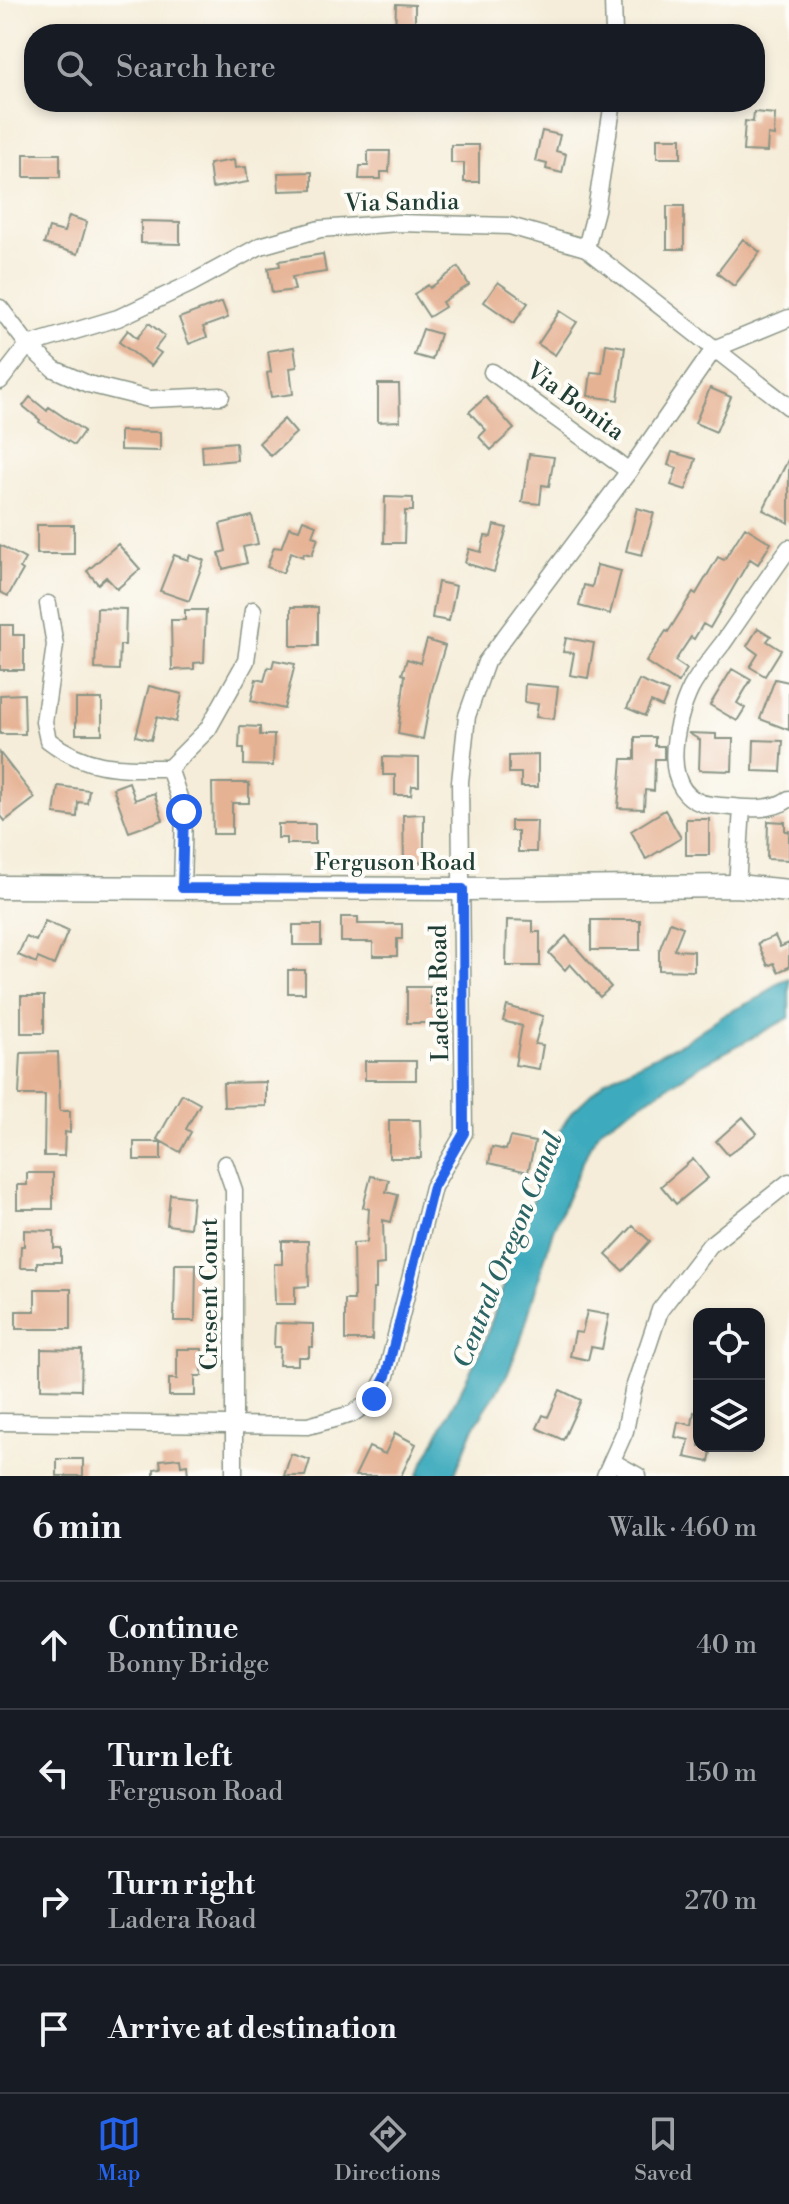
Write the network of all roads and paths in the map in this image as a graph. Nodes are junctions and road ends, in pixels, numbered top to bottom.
1 (613, 0) edge
2 (614, 24) edge
3 (611, 112) edge
4 (586, 248) junction
5 (0, 308) edge
6 (789, 318) edge
7 (28, 345) junction
8 (714, 349) junction
9 (492, 372) dead end
10 (0, 381) edge
11 (221, 396) dead end
12 (789, 407) edge
13 (629, 471) junction
14 (789, 548) edge
15 (48, 604) dead end
16 (253, 610) dead end
17 (169, 768) junction
18 (789, 799) edge
19 (742, 808) junction
20 (737, 886) junction
21 (0, 887) edge
22 (182, 888) junction
23 (463, 889) junction
24 (789, 891) edge
25 (225, 1164) dead end
26 (789, 1182) edge
27 (0, 1422) edge
28 (233, 1425) junction
29 (609, 1469) edge
30 (234, 1476) edge
31 (638, 1476) edge

1 - 2 street
3 - 4 street
4 - 7 street, Via Sandia
4 - 8 street, Via Sandia
5 - 7 street
6 - 8 street
7 - 10 street
7 - 11 street
8 - 12 street, Via Sandia
8 - 13 street, Ladera Road
9 - 13 street, Via Bonita
13 - 23 street, Ladera Road
14 - 19 street
15 - 17 street
16 - 17 street
17 - 22 street
18 - 19 street
19 - 20 street
20 - 23 street, Ferguson Road
20 - 24 street, Ferguson Road
21 - 22 street, Ferguson Road
22 - 23 street, Ferguson Road
23 - 28 street, Ladera Road
25 - 28 street, Cresent Court
26 - 29 street
27 - 28 street, Ladera Road
28 - 30 street, Cresent Court
29 - 31 street

